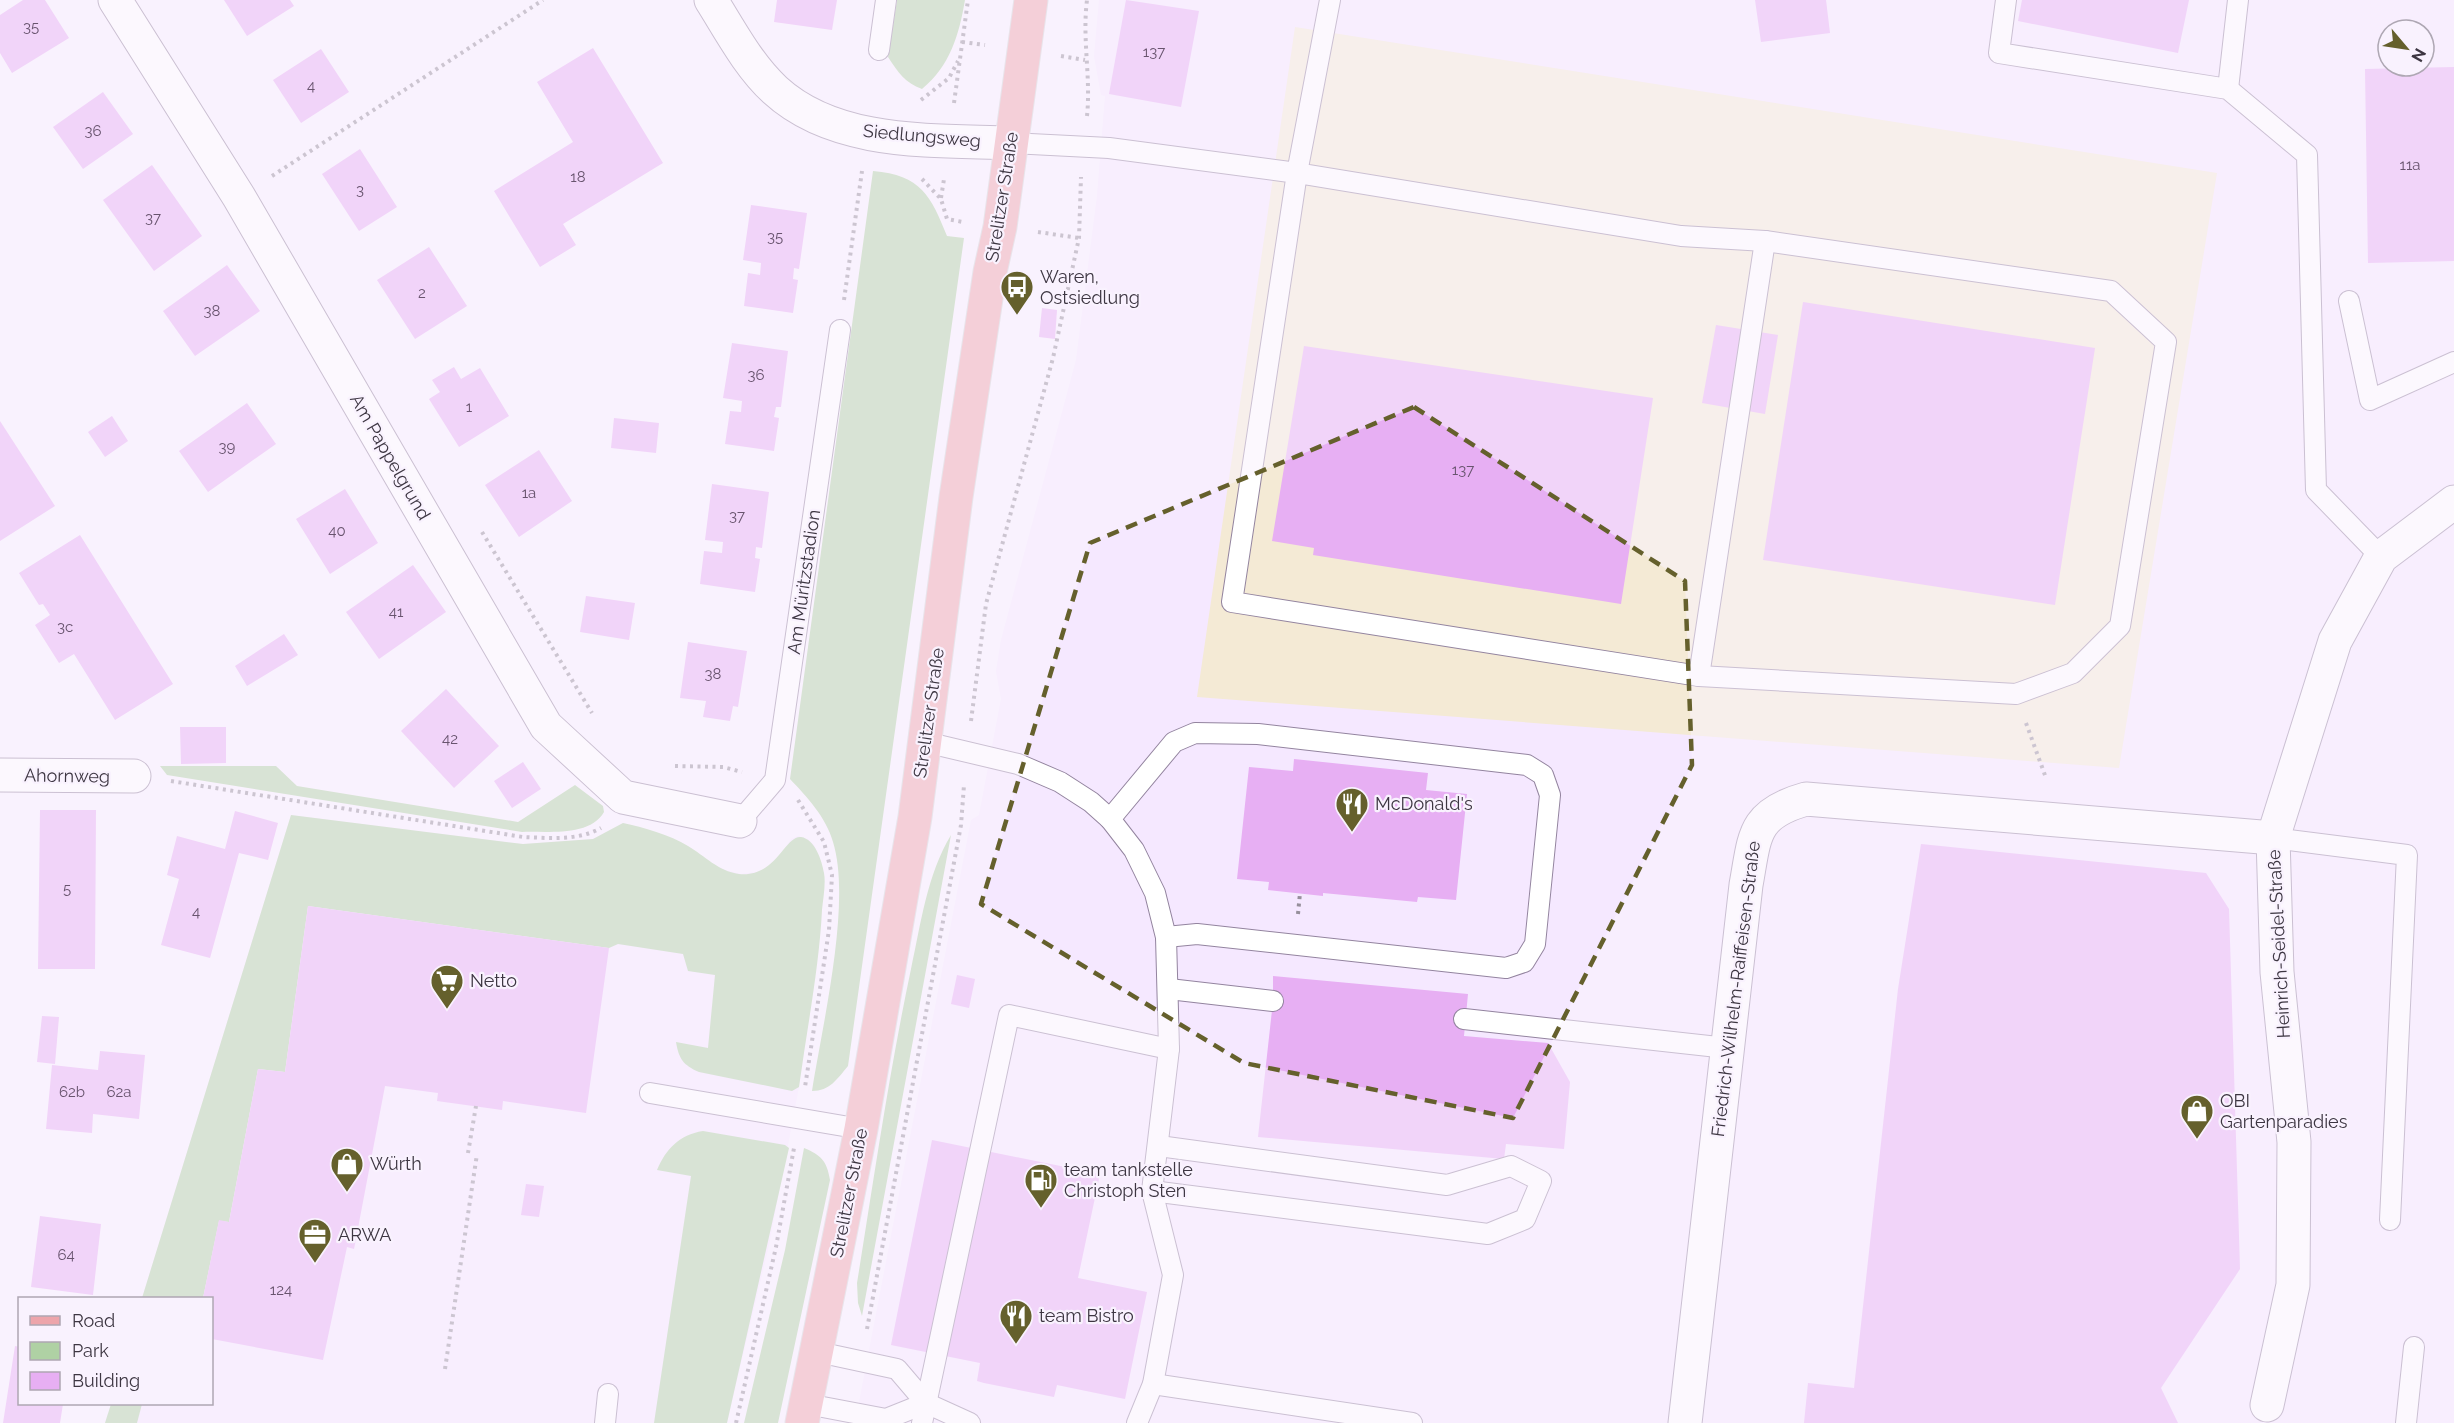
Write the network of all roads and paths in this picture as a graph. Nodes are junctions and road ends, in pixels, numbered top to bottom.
1 (115, 0) edge
2 (543, 0) edge
3 (711, 0) edge
4 (886, 0) edge
5 (968, 0) edge
6 (1031, 0) edge
7 (1088, 0) edge
8 (1330, 0) edge
9 (2006, 0) edge
10 (2238, 0) edge
11 (962, 42) dead end
12 (879, 50) dead end
13 (960, 57) dead end
14 (1085, 60) dead end
15 (2228, 89) junction
16 (913, 103) dead end
17 (867, 132) junction
18 (1011, 143) junction
19 (1297, 173) junction
20 (239, 197) junction
21 (941, 199) dead end
22 (947, 219) dead end
23 (1079, 237) dead end
24 (1765, 241) junction
25 (2349, 301) dead end
26 (840, 330) joint
27 (2454, 362) edge
28 (2454, 502) edge
29 (478, 526) dead end
30 (2381, 557) junction
31 (1699, 676) junction
32 (2016, 694) junction
33 (596, 719) dead end
34 (925, 742) junction
35 (967, 750) junction
36 (669, 766) dead end
37 (0, 775) edge
38 (134, 777) joint
39 (2046, 778) dead end
40 (775, 780) junction
41 (623, 797) junction
42 (1110, 819) junction
43 (740, 821) joint
44 (2273, 838) junction
45 (1166, 937) junction
46 (1169, 989) junction
47 (1273, 1001) dead end
48 (1464, 1018) dead end
49 (1727, 1047) junction
50 (1169, 1049) junction
51 (650, 1093) dead end
52 (476, 1106) dead end
53 (861, 1129) junction
54 (1159, 1146) junction
55 (468, 1153) dead end
56 (477, 1154) dead end
57 (1152, 1191) junction
58 (2390, 1220) dead end
59 (2414, 1347) dead end
60 (818, 1352) junction
61 (863, 1360) junction
62 (445, 1369) dead end
63 (1154, 1384) junction
64 (608, 1394) dead end
65 (926, 1403) junction
66 (805, 1414) edge
67 (2267, 1414) edge
68 (605, 1423) edge
69 (922, 1423) edge
70 (970, 1423) edge
71 (1137, 1423) edge
72 (1412, 1423) edge
73 (1685, 1423) edge
74 (2406, 1423) edge

1 - 20 street, Am Pappelgrund
2 - 20 path
3 - 17 street, Siedlungsweg
4 - 12 lane
5 - 11 path
6 - 18 main road, Strelitzer Straße
7 - 14 path
8 - 19 lane
9 - 15 lane
10 - 15 lane
13 - 16 path
15 - 30 lane
17 - 18 street, Siedlungsweg
17 - 26 path
18 - 19 lane
18 - 34 main road, Strelitzer Straße
19 - 24 lane
19 - 31 lane
20 - 41 street, Am Pappelgrund
21 - 22 path
23 - 35 path
24 - 31 lane
24 - 32 lane
25 - 27 lane
26 - 40 lane, Am Müritzstadion
28 - 30 street, Heinrich-Seidel-Straße
29 - 33 path
30 - 44 street, Heinrich-Seidel-Straße
31 - 32 lane
32 - 39 path
34 - 35 lane
34 - 53 main road, Strelitzer Straße
35 - 42 lane
35 - 61 path
36 - 40 path
37 - 38 street, Ahornweg
38 - 41 path
40 - 43 lane
41 - 43 street
42 - 45 lane
42 - 45 lane
44 - 49 street, Friedrich-Wilhelm-Raiffeisen-Straße
44 - 58 lane
44 - 67 street, Heinrich-Seidel-Straße
45 - 46 lane
46 - 47 lane
46 - 50 lane
48 - 49 lane
49 - 73 street, Friedrich-Wilhelm-Raiffeisen-Straße
50 - 54 lane
50 - 65 lane
51 - 53 lane
52 - 55 path
53 - 60 main road, Strelitzer Straße
54 - 57 lane
54 - 57 lane
56 - 62 path
57 - 63 lane
59 - 74 lane
60 - 61 lane
60 - 66 main road, Strelitzer Straße
61 - 65 lane
63 - 71 lane
63 - 72 lane
64 - 68 lane
65 - 66 lane
65 - 69 lane
65 - 70 lane

